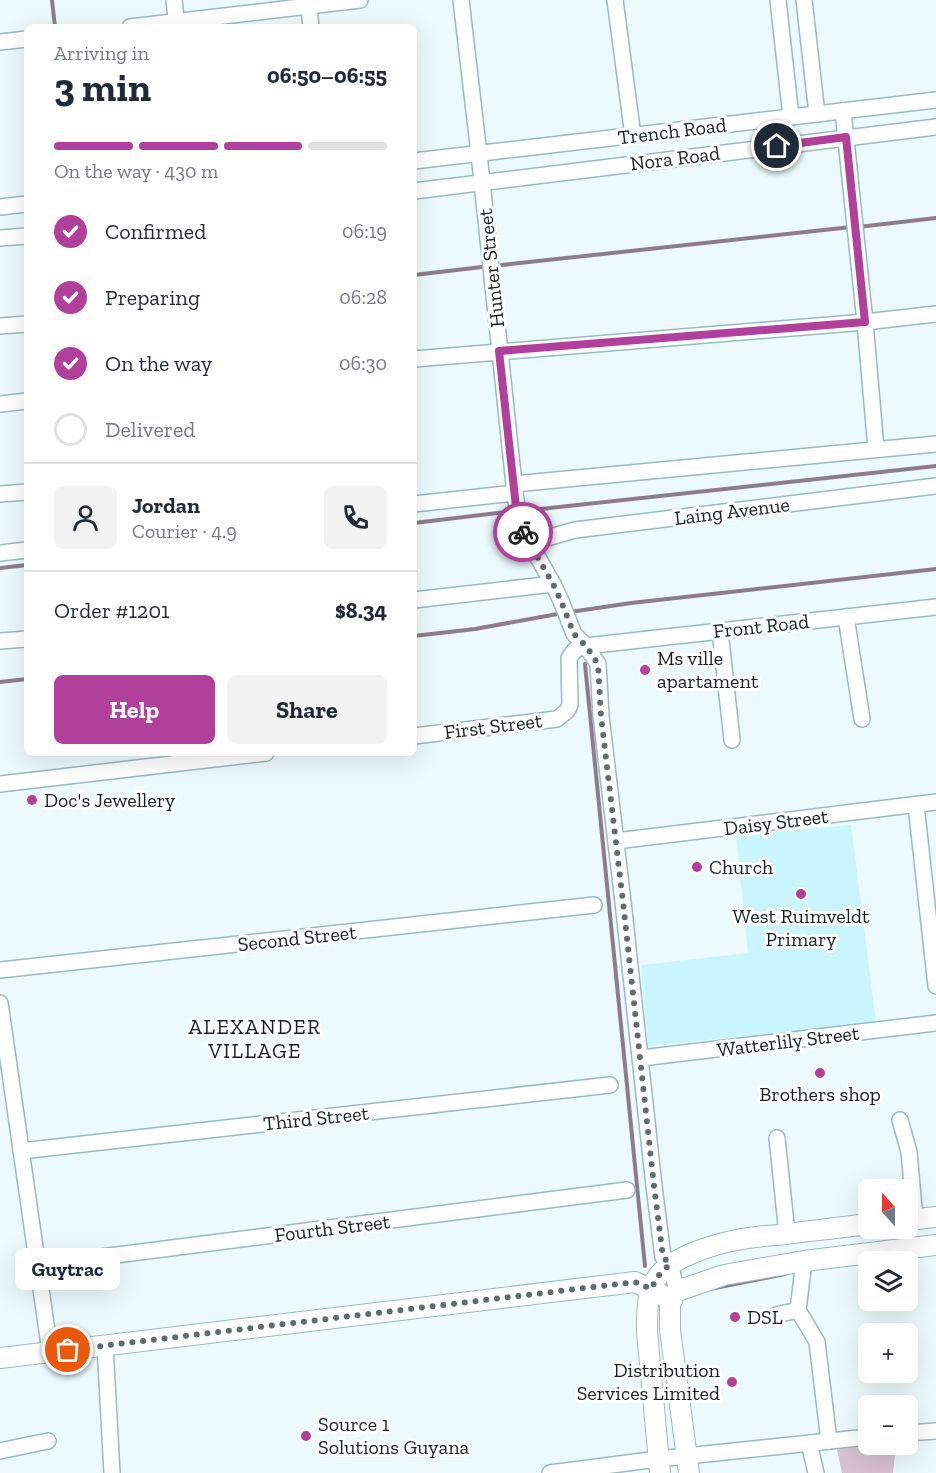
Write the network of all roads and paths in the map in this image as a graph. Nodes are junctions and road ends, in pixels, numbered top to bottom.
1 (174, 0) edge
2 (360, 0) edge
3 (461, 0) edge
4 (615, 0) edge
5 (778, 0) edge
6 (804, 0) edge
7 (309, 3) edge
8 (177, 24) edge
9 (311, 24) edge
10 (24, 39) edge
11 (0, 42) edge
12 (936, 100) edge
13 (843, 111) junction
14 (817, 114) junction
15 (791, 117) junction
16 (936, 127) edge
17 (633, 136) junction
18 (846, 137) junction
19 (479, 154) junction
20 (417, 161) edge
21 (482, 182) junction
22 (417, 190) edge
23 (24, 204) edge
24 (0, 207) edge
25 (24, 236) edge
26 (0, 238) edge
27 (936, 314) edge
28 (865, 322) junction
29 (24, 324) edge
30 (0, 326) edge
31 (499, 351) junction
32 (417, 359) edge
33 (24, 401) edge
34 (0, 404) edge
35 (936, 444) edge
36 (876, 449) junction
37 (936, 486) edge
38 (24, 492) edge
39 (0, 494) edge
40 (515, 494) junction
41 (417, 504) edge
42 (529, 543) junction
43 (24, 550) edge
44 (0, 553) edge
45 (553, 584) junction
46 (417, 600) edge
47 (936, 607) edge
48 (846, 617) junction
49 (720, 631) junction
50 (24, 639) edge
51 (0, 641) edge
52 (586, 646) junction
53 (862, 719) dead end
54 (417, 736) edge
55 (732, 740) dead end
56 (240, 756) edge
57 (0, 784) edge
58 (936, 802) edge
59 (916, 805) junction
60 (616, 841) junction
61 (594, 905) dead end
62 (0, 970) edge
63 (936, 986) edge
64 (0, 1003) edge
65 (936, 1023) edge
66 (641, 1058) junction
67 (610, 1085) dead end
68 (900, 1120) dead end
69 (777, 1138) dead end
70 (21, 1151) junction
71 (910, 1179) edge
72 (627, 1190) dead end
73 (936, 1217) edge
74 (918, 1219) edge
75 (858, 1225) edge
76 (787, 1233) junction
77 (936, 1245) edge
78 (804, 1261) junction
79 (670, 1264) junction
80 (38, 1265) junction
81 (651, 1289) junction
82 (675, 1296) junction
83 (798, 1310) junction
84 (776, 1315) dead end
85 (105, 1345) junction
86 (50, 1352) junction
87 (0, 1358) edge
88 (936, 1431) edge
89 (918, 1432) edge
90 (858, 1438) edge
91 (48, 1441) dead end
92 (829, 1442) junction
93 (809, 1443) junction
94 (0, 1451) edge
95 (688, 1465) edge
96 (659, 1466) edge
97 (112, 1473) edge
98 (550, 1473) edge
99 (816, 1473) edge

1 - 8 street
2 - 7 street
3 - 19 street, Hunter Street
4 - 17 street
5 - 15 street
6 - 14 street
7 - 8 street
7 - 9 street
10 - 11 street
12 - 13 street, Trench Road
13 - 14 street, Trench Road
13 - 18 street
14 - 15 street, Trench Road
15 - 17 street, Trench Road
16 - 18 street, Nora Road
17 - 19 street, Trench Road
18 - 21 street, Nora Road
18 - 28 street
19 - 20 street, Trench Road
19 - 21 street, Hunter Street
21 - 22 street, Nora Road
21 - 31 street, Hunter Street
23 - 24 street
25 - 26 street
27 - 28 street
28 - 31 street
28 - 36 street
29 - 30 street
31 - 32 street
31 - 40 street, Hunter Street
33 - 34 street
35 - 36 street
36 - 40 street
37 - 42 street, Laing Avenue
38 - 39 street
40 - 41 street
40 - 42 street, Hunter Street
42 - 45 street, Hunter Street
43 - 44 street
45 - 46 street
45 - 52 street, Hunter Street
47 - 48 street, Front Road
48 - 49 street, Front Road
48 - 53 street
49 - 52 street, Front Road
49 - 55 street
50 - 51 street
52 - 54 street, First Street
52 - 60 street, Hunter Street
56 - 57 street
58 - 59 street, Daisy Street
59 - 60 street, Daisy Street
59 - 63 street
60 - 66 street, Hunter Street
61 - 62 street, Second Street
64 - 70 street
65 - 66 street, Watterlily Street
66 - 79 street, Hunter Street
67 - 70 street, Third Street
68 - 71 street
69 - 76 street
70 - 80 street
72 - 80 street, Fourth Street
73 - 74 main road
75 - 76 main road
76 - 79 main road
77 - 78 main road
78 - 82 main road
78 - 83 street
79 - 81 main road
79 - 82 street, Hunter Street
80 - 86 street
81 - 82 main road
81 - 85 main road
81 - 96 main road
82 - 95 main road
83 - 84 street
83 - 92 street
85 - 86 main road
85 - 97 street
86 - 87 main road
88 - 89 street
90 - 92 street
91 - 94 street
92 - 93 street
93 - 95 street
93 - 99 street
95 - 96 street
96 - 98 street

